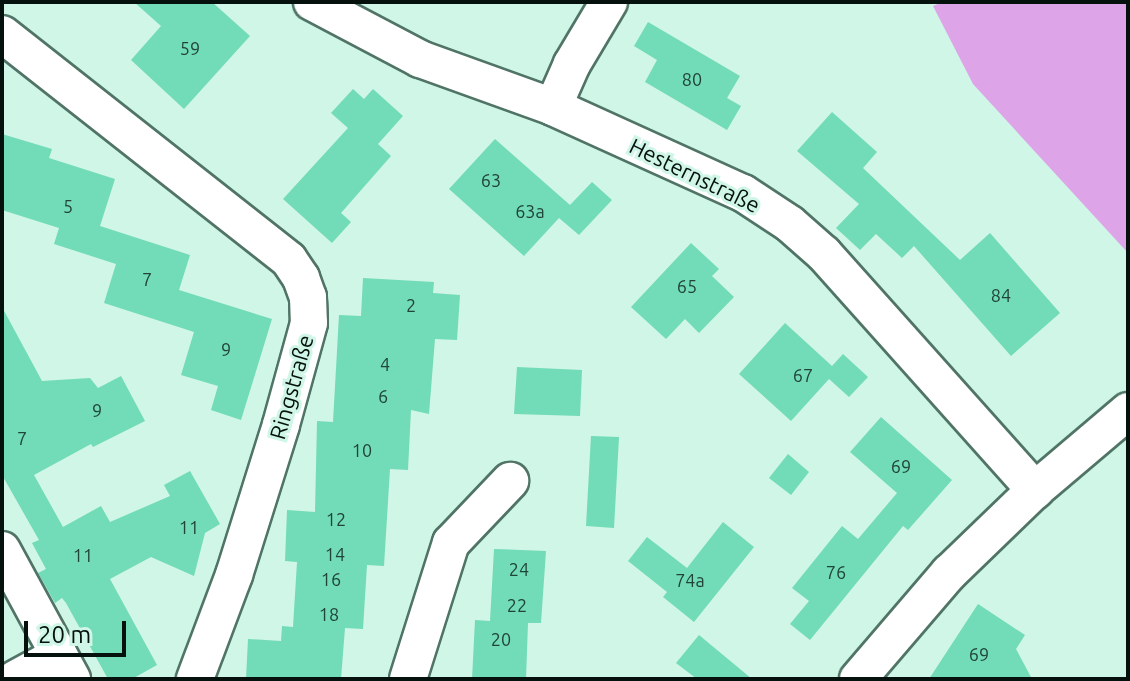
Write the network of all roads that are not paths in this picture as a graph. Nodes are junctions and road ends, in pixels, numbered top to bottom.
1 (312, 2) edge
2 (609, 2) edge
3 (2, 34) edge
4 (553, 107) junction
5 (1128, 411) edge
6 (510, 481) dead end
7 (1035, 490) junction
8 (2, 550) edge
9 (66, 667) edge
10 (15, 679) edge
11 (195, 679) edge
12 (408, 679) edge
13 (858, 679) edge

1 - 4 street, Hesternstraße
2 - 4 street
3 - 11 street, Ringstraße
4 - 7 street, Hesternstraße
5 - 7 street
6 - 12 street
7 - 13 street
8 - 9 street
9 - 10 street

